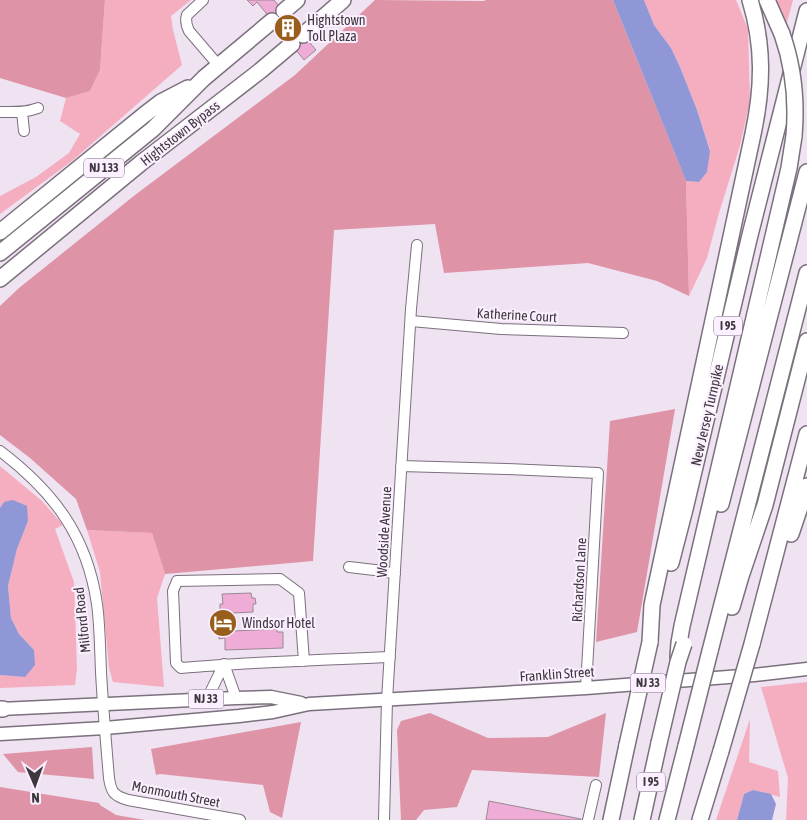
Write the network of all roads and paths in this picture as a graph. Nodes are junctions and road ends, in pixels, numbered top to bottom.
1 (203, 0) edge
2 (297, 0) edge
3 (343, 0) edge
4 (750, 0) edge
5 (767, 0) edge
6 (807, 11) edge
7 (219, 66) junction
8 (204, 78) junction
9 (38, 108) dead end
10 (0, 112) edge
11 (22, 112) junction
12 (24, 131) dead end
13 (807, 172) edge
14 (0, 232) edge
15 (417, 245) dead end
16 (0, 253) edge
17 (807, 273) edge
18 (0, 279) edge
19 (411, 321) junction
20 (623, 333) dead end
21 (807, 341) edge
22 (807, 434) edge
23 (0, 451) edge
24 (401, 466) junction
25 (807, 486) edge
26 (349, 567) dead end
27 (396, 574) junction
28 (760, 614) junction
29 (650, 642) junction
30 (681, 644) junction
31 (715, 652) junction
32 (390, 657) junction
33 (304, 661) junction
34 (224, 664) junction
35 (807, 669) edge
36 (586, 688) junction
37 (236, 698) junction
38 (207, 699) junction
39 (387, 700) junction
40 (103, 704) junction
41 (309, 704) junction
42 (1, 709) edge
43 (105, 728) junction
44 (0, 734) edge
45 (596, 785) dead end
46 (240, 820) edge
47 (384, 820) edge
48 (588, 820) edge
49 (611, 820) edge
50 (642, 820) edge
51 (668, 820) edge
52 (700, 820) edge

1 - 7 street
2 - 7 highway, Hightstown Bypass / NJ 133
3 - 18 highway, Hightstown Bypass / NJ 133
4 - 29 highway
5 - 30 highway, bridge
6 - 29 highway, New Jersey Turnpike / I 95
7 - 8 highway, Hightstown Bypass / NJ 133
8 - 14 highway
8 - 16 highway, Hightstown Bypass / NJ 133
9 - 11 street
10 - 11 street
11 - 12 street
13 - 30 highway, I 95
15 - 19 street, Woodside Avenue
17 - 31 highway, I 95
19 - 20 street, Katherine Court
19 - 24 street, Woodside Avenue
21 - 31 highway
22 - 28 highway
23 - 40 street, Milford Road
24 - 27 street, Woodside Avenue
24 - 36 street, Richardson Lane
25 - 28 highway
26 - 27 street
27 - 32 street, Woodside Avenue
28 - 52 highway, bridge
29 - 49 highway, New Jersey Turnpike / I 95, bridge
30 - 50 highway, I 95, bridge
31 - 51 highway, I 95, bridge
32 - 33 street
32 - 39 street, Woodside Avenue
33 - 34 street
33 - 34 street
34 - 37 street
34 - 38 street
35 - 36 main road, Franklin Street / NJ 33
36 - 39 main road, Franklin Street / NJ 33
37 - 38 main road, NJ 33
37 - 41 main road, NJ 33
38 - 40 main road, NJ 33
39 - 41 main road, Franklin Street / NJ 33
39 - 47 street, Woodside Avenue
40 - 42 main road, NJ 33
40 - 43 street, Milford Road
41 - 43 main road, NJ 33
43 - 44 main road, NJ 33
43 - 46 street, Monmouth Street
45 - 48 street

